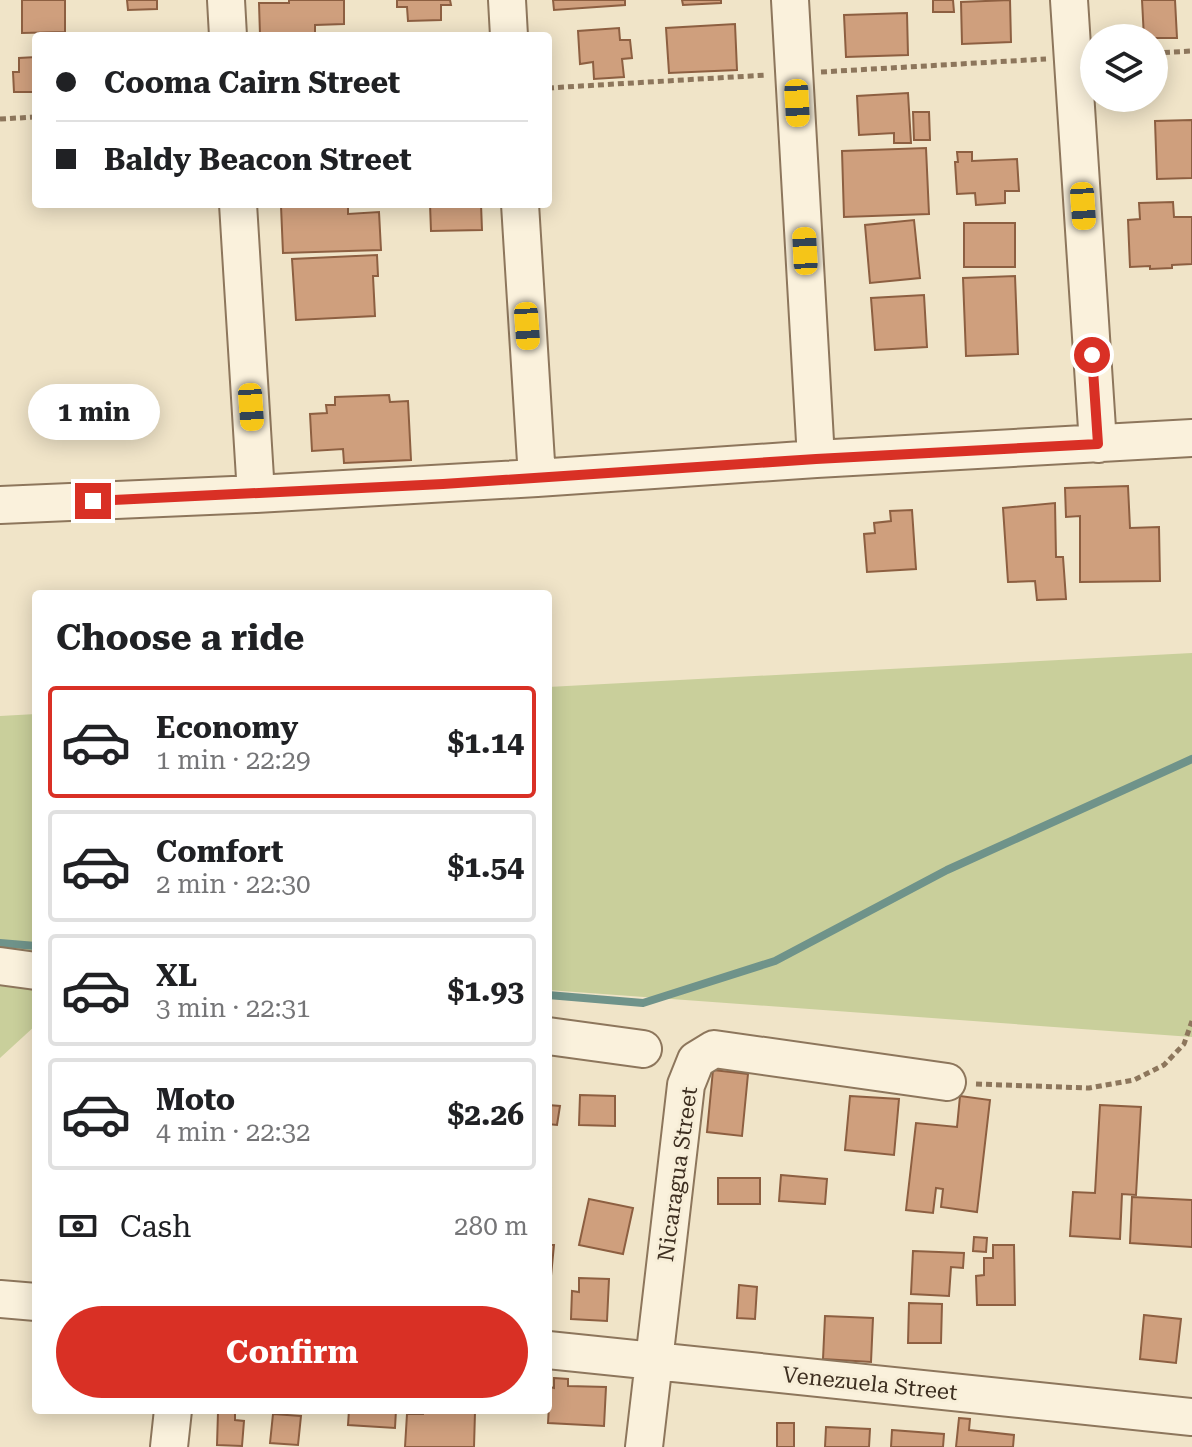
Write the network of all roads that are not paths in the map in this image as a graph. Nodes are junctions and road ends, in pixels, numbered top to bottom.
1 (226, 0) edge
2 (507, 0) edge
3 (790, 0) edge
4 (1069, 0) edge
5 (228, 32) edge
6 (509, 32) edge
7 (238, 208) edge
8 (520, 208) edge
9 (1192, 438) edge
10 (1098, 444) junction
11 (816, 459) junction
12 (537, 478) junction
13 (256, 494) junction
14 (0, 505) edge
15 (0, 966) edge
16 (32, 970) edge
17 (552, 1037) edge
18 (643, 1049) dead end
19 (947, 1082) road end
20 (0, 1299) edge
21 (32, 1302) edge
22 (552, 1350) edge
23 (653, 1360) junction
24 (173, 1414) edge
25 (1192, 1417) edge
26 (169, 1447) edge
27 (644, 1447) edge

1 - 5 street
2 - 6 street
3 - 11 street
4 - 10 street
7 - 13 street
8 - 12 street
9 - 10 street
10 - 11 street
11 - 12 street
12 - 13 street
13 - 14 street
15 - 16 street
17 - 18 street
19 - 23 street, Nicaragua Street
20 - 21 street
22 - 23 street, Venezuela Street
23 - 25 street, Venezuela Street
23 - 27 street, Nicaragua Street
24 - 26 street

